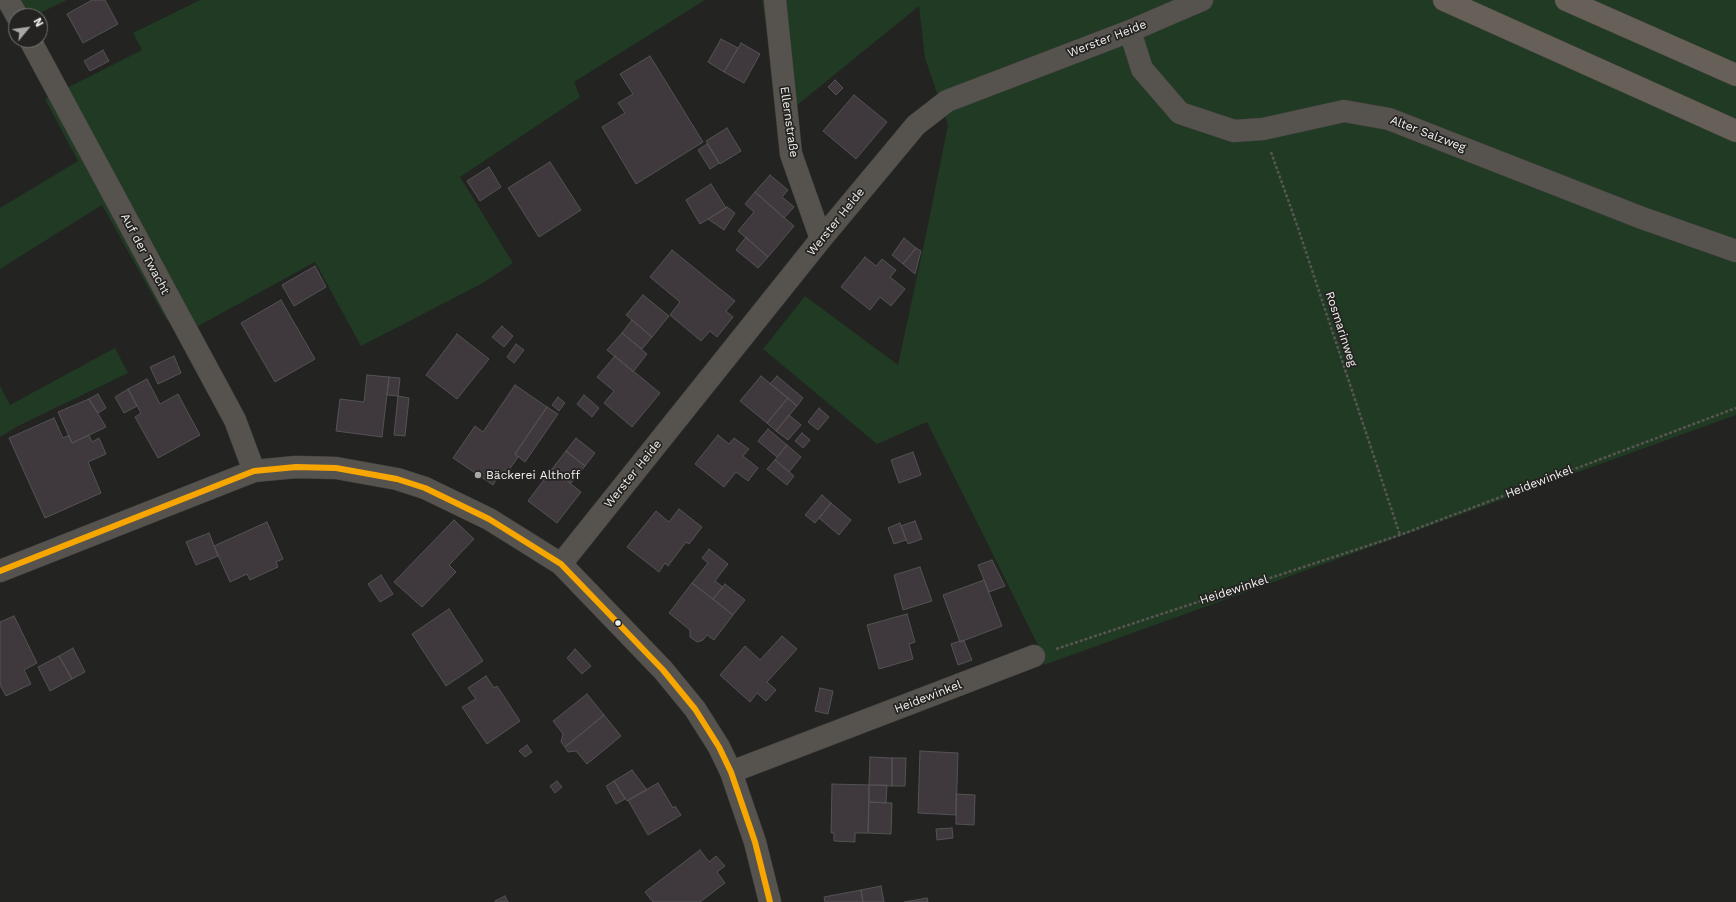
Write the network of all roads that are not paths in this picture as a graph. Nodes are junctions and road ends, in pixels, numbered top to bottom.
1 (775, 0) edge
2 (1202, 0) edge
3 (1444, 0) edge
4 (1566, 0) edge
5 (1130, 31) junction
6 (34, 48) edge
7 (1736, 75) edge
8 (1736, 131) edge
9 (821, 239) junction
10 (1736, 251) edge
11 (254, 471) junction
12 (561, 564) junction
13 (0, 571) edge
14 (1034, 656) road end
15 (732, 772) junction
16 (770, 902) edge

1 - 9 street, Ellernstraße
2 - 5 street, Werster Heide
3 - 8 highway
4 - 7 highway
5 - 9 street, Werster Heide
5 - 10 street, Alter Salzweg
6 - 11 street, Auf der Twacht
9 - 12 street, Werster Heide
11 - 12 street
11 - 13 street
12 - 15 street
14 - 15 street, Heidewinkel
15 - 16 street

